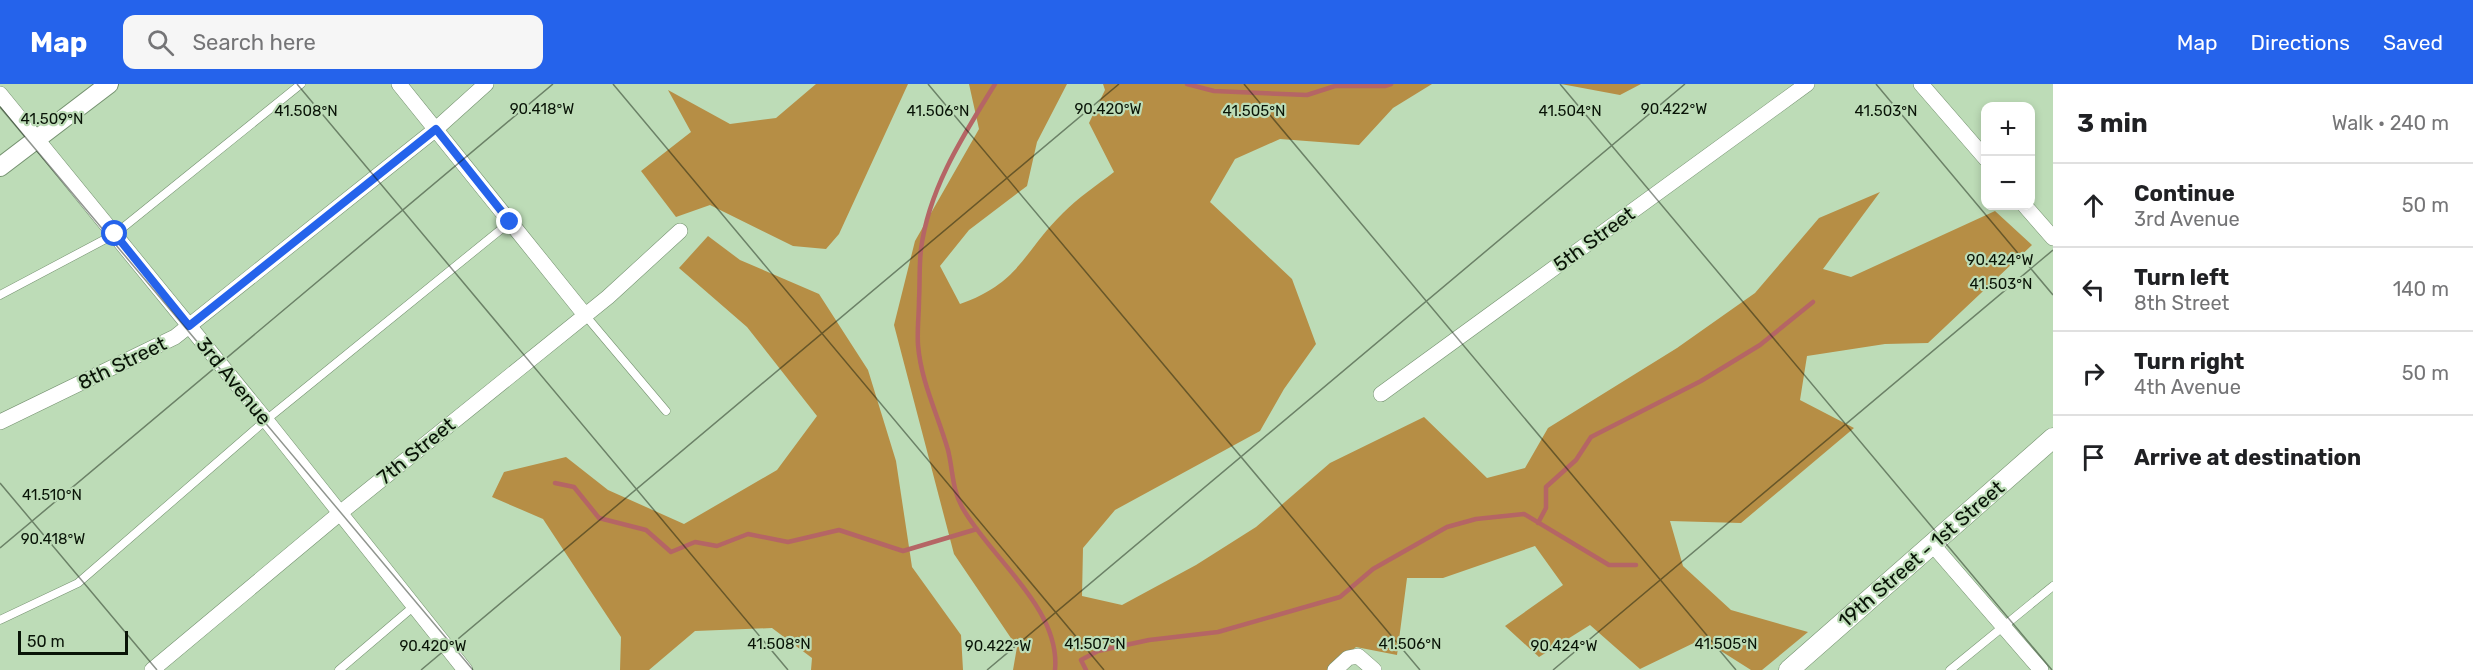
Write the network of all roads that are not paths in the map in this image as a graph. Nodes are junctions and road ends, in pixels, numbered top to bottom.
1 (109, 84) edge
2 (301, 84) edge
3 (399, 84) edge
4 (486, 84) edge
5 (1807, 84) edge
6 (1921, 84) edge
7 (0, 94) edge
8 (436, 129) junction
9 (37, 140) junction
10 (1983, 156) edge
11 (0, 167) edge
12 (2028, 210) edge
13 (510, 222) junction
14 (680, 231) dead end
15 (115, 234) junction
16 (2053, 238) edge
17 (0, 295) edge
18 (585, 315) junction
19 (189, 326) junction
20 (1381, 394) dead end
21 (666, 411) dead end
22 (266, 420) junction
23 (0, 422) edge
24 (2053, 438) edge
25 (339, 513) junction
26 (1932, 544) junction
27 (2053, 586) edge
28 (413, 607) junction
29 (0, 620) edge
30 (2002, 627) junction
31 (152, 670) edge
32 (339, 670) edge
33 (465, 670) edge
34 (1335, 670) edge
35 (1374, 670) edge
36 (1790, 670) edge
37 (1950, 670) edge
38 (2042, 670) edge

1 - 9 street
2 - 15 lane
3 - 8 street
4 - 8 street, 8th Street
5 - 20 street, 5th Street
6 - 10 street
7 - 9 street, 3rd Avenue
8 - 13 street
8 - 19 street, 8th Street
9 - 11 street
9 - 15 street, 3rd Avenue
12 - 16 street
13 - 18 street
13 - 22 lane
14 - 18 street, 7th Street
15 - 17 lane
15 - 19 street, 3rd Avenue
18 - 21 lane
18 - 25 street, 7th Street
19 - 22 street, 3rd Avenue
19 - 23 street, 8th Street
22 - 25 street, 3rd Avenue
22 - 29 lane
24 - 26 main road, 19th Street - 1st Street
25 - 28 street, 3rd Avenue
25 - 31 street, 7th Street
26 - 30 street
26 - 36 main road, 19th Street - 1st Street
27 - 30 lane
28 - 32 lane
28 - 33 street, 3rd Avenue
30 - 37 lane
30 - 38 street
34 - 35 street

